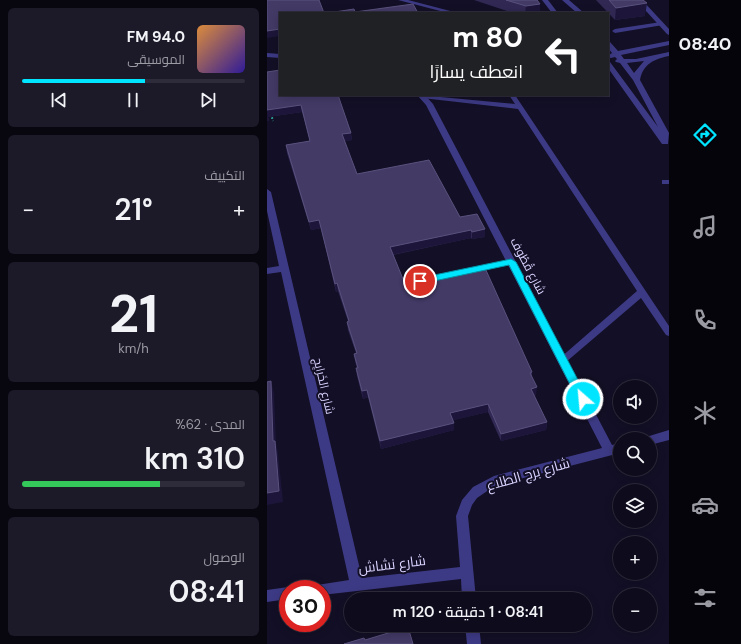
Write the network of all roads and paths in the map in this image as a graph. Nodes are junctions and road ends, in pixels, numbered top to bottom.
1 (401, 0) edge
2 (545, 0) edge
3 (564, 0) edge
4 (640, 0) edge
5 (451, 12) edge
6 (554, 12) edge
7 (570, 12) edge
8 (580, 12) edge
9 (661, 24) junction
10 (615, 31) dead end
11 (668, 31) edge
12 (609, 42) edge
13 (669, 42) edge
14 (609, 44) edge
15 (643, 48) junction
16 (616, 54) junction
17 (669, 54) edge
18 (267, 55) edge
19 (279, 56) edge
20 (651, 58) junction
21 (609, 59) edge
22 (609, 60) edge
23 (609, 61) edge
24 (622, 61) junction
25 (636, 80) junction
26 (423, 96) edge
27 (430, 96) edge
28 (513, 96) edge
29 (520, 107) junction
30 (270, 109) edge
31 (273, 121) dead end
32 (669, 140) edge
33 (669, 146) edge
34 (267, 192) edge
35 (511, 262) junction
36 (283, 268) junction
37 (267, 271) edge
38 (420, 281) edge
39 (642, 292) junction
40 (669, 333) edge
41 (563, 360) junction
42 (669, 435) edge
43 (657, 438) edge
44 (613, 446) edge
45 (613, 450) edge
46 (466, 572) junction
47 (357, 584) junction
48 (331, 588) edge
49 (468, 592) edge
50 (279, 594) edge
51 (267, 596) edge
52 (473, 632) edge
53 (474, 644) edge

1 - 5 lane
2 - 6 lane
3 - 7 street
3 - 8 street
4 - 9 street
9 - 10 lane
9 - 11 street
12 - 15 street
13 - 15 street
14 - 16 street
15 - 16 street
16 - 21 street
16 - 24 street
17 - 20 street
18 - 19 street
20 - 24 street
20 - 25 street
22 - 24 street
23 - 33 street
24 - 25 street
25 - 32 street
26 - 35 street, شارع قُطُوف
27 - 29 lane
28 - 29 lane
29 - 39 lane
30 - 31 path
34 - 36 street, شارع الخَرايِج
35 - 38 lane
35 - 41 street, شارع قُطُوف
36 - 37 street
36 - 47 street, شارع الخَرايِج
39 - 40 lane
39 - 41 lane
41 - 44 street, شارع قُطُوف
42 - 43 street
45 - 46 street, شارع برج الطلاع
46 - 47 street, شارع نشاش
46 - 49 street, شارع برج الطلاع
47 - 48 street, شارع نشاش
50 - 51 street
52 - 53 street

